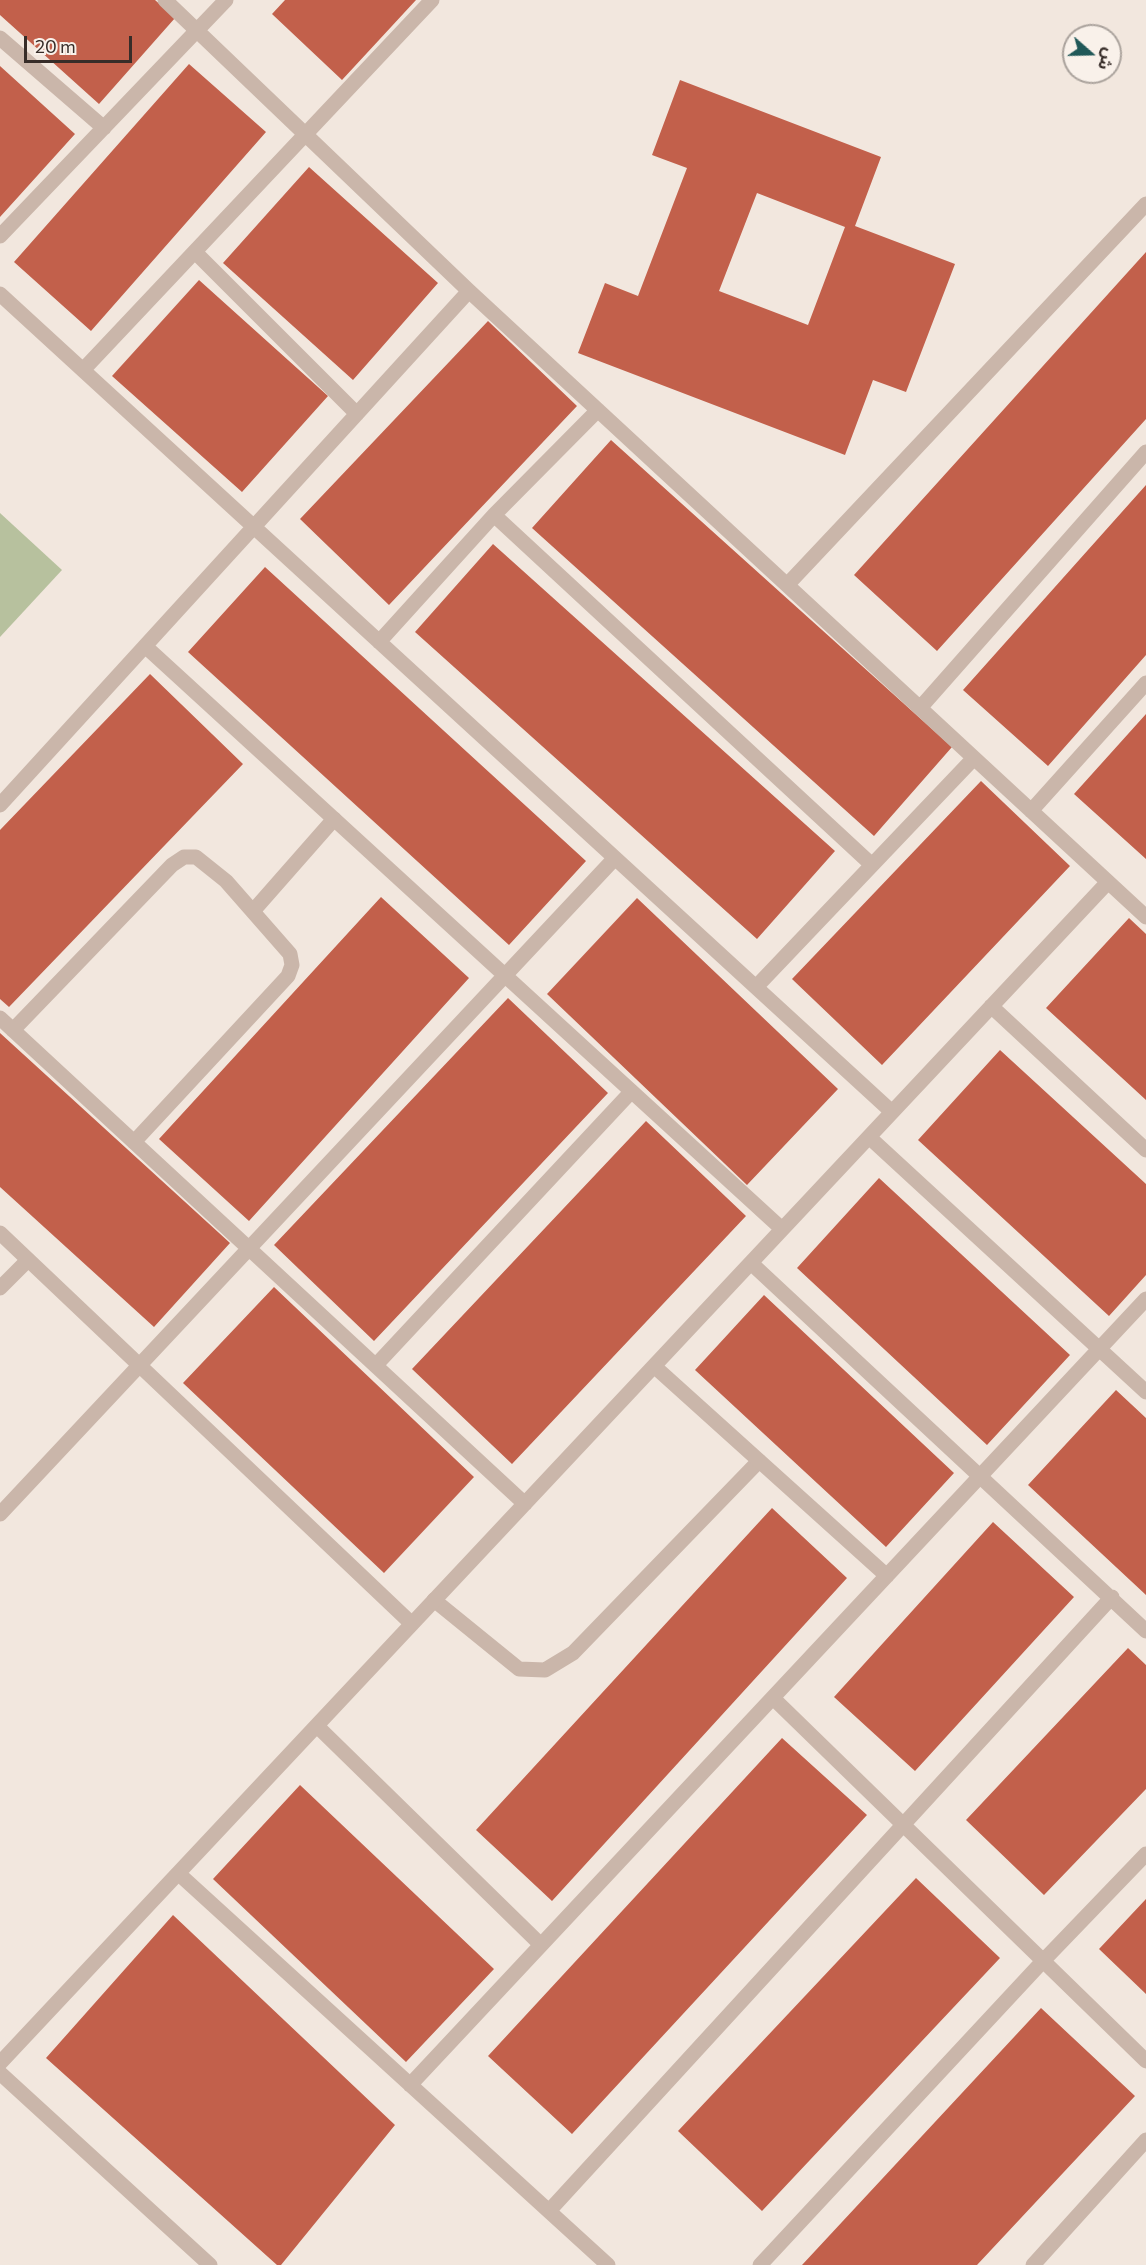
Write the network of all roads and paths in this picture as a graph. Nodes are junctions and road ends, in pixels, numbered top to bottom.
1 (165, 0) edge
2 (226, 0) edge
3 (432, 0) edge
4 (198, 29) junction
5 (0, 38) edge
6 (104, 128) junction
7 (306, 133) junction
8 (1146, 204) edge
9 (0, 236) edge
10 (195, 252) junction
11 (469, 291) junction
12 (0, 294) edge
13 (83, 370) junction
14 (598, 410) junction
15 (357, 414) junction
16 (1146, 454) edge
17 (494, 515) junction
18 (254, 527) junction
19 (787, 585) junction
20 (379, 642) junction
21 (145, 646) junction
22 (1146, 683) edge
23 (920, 708) junction
24 (974, 758) junction
25 (0, 805) edge
26 (1031, 811) junction
27 (334, 819) junction
28 (615, 858) junction
29 (872, 865) junction
30 (1108, 882) junction
31 (254, 910) junction
32 (1146, 917) edge
33 (506, 976) junction
34 (756, 987) junction
35 (991, 1006) junction
36 (0, 1018) edge
37 (12, 1030) junction
38 (631, 1092) junction
39 (892, 1112) junction
40 (869, 1137) junction
41 (134, 1142) junction
42 (1146, 1150) edge
43 (782, 1229) junction
44 (0, 1233) edge
45 (249, 1249) junction
46 (28, 1260) junction
47 (750, 1263) junction
48 (0, 1288) edge
49 (1146, 1299) edge
50 (1099, 1349) junction
51 (139, 1365) junction
52 (376, 1365) junction
53 (654, 1366) junction
54 (1146, 1392) edge
55 (759, 1461) junction
56 (980, 1476) junction
57 (525, 1504) junction
58 (0, 1514) edge
59 (887, 1576) junction
60 (1112, 1597) junction
61 (434, 1600) junction
62 (412, 1624) junction
63 (1146, 1631) edge
64 (772, 1698) junction
65 (317, 1726) junction
66 (903, 1825) junction
67 (1146, 1854) edge
68 (179, 1874) junction
69 (541, 1946) junction
70 (1043, 1961) junction
71 (1146, 2061) edge
72 (0, 2064) edge
73 (0, 2073) edge
74 (410, 2085) junction
75 (1146, 2140) edge
76 (549, 2211) junction
77 (210, 2265) edge
78 (608, 2265) edge
79 (760, 2265) edge
80 (1033, 2265) edge

1 - 4 street
2 - 4 street
3 - 7 street
4 - 6 street
4 - 7 street
5 - 6 street
6 - 9 street
7 - 10 street
7 - 11 street
8 - 19 street
10 - 13 street
10 - 15 street
11 - 14 street
11 - 15 street
12 - 13 street
13 - 18 street
14 - 17 street
14 - 19 street
15 - 18 street
16 - 23 street
17 - 20 street
17 - 29 street
18 - 20 street
18 - 21 street
19 - 23 street
20 - 28 street
21 - 25 street
21 - 27 street
22 - 26 street
23 - 24 street
24 - 26 street
24 - 29 street
26 - 30 street
27 - 31 street
27 - 33 street
28 - 33 street
28 - 34 street
29 - 34 street
30 - 32 street
30 - 35 street
31 - 37 street
31 - 41 street
33 - 38 street
33 - 45 street
34 - 39 street
35 - 39 street
35 - 42 street
36 - 37 street
37 - 41 street
38 - 43 street
38 - 52 street
39 - 40 street
40 - 43 street
40 - 50 street
41 - 45 street
43 - 47 street
44 - 46 street
45 - 51 street
45 - 52 street
46 - 48 street
46 - 51 street
47 - 53 street
47 - 56 street
49 - 50 street
50 - 54 street
50 - 56 street
51 - 58 street
51 - 62 street
52 - 57 street
53 - 55 street
53 - 57 street
55 - 59 street
55 - 61 street
56 - 59 street
56 - 60 street
57 - 61 street
59 - 64 street
60 - 63 street
60 - 66 street
61 - 62 street
62 - 65 street
64 - 66 street
64 - 69 street
65 - 68 street
65 - 69 street
66 - 70 street
66 - 76 street
67 - 70 street
68 - 72 street
68 - 74 street
69 - 74 street
70 - 71 street
70 - 79 street
73 - 77 street
74 - 76 street
75 - 80 street
76 - 78 street

